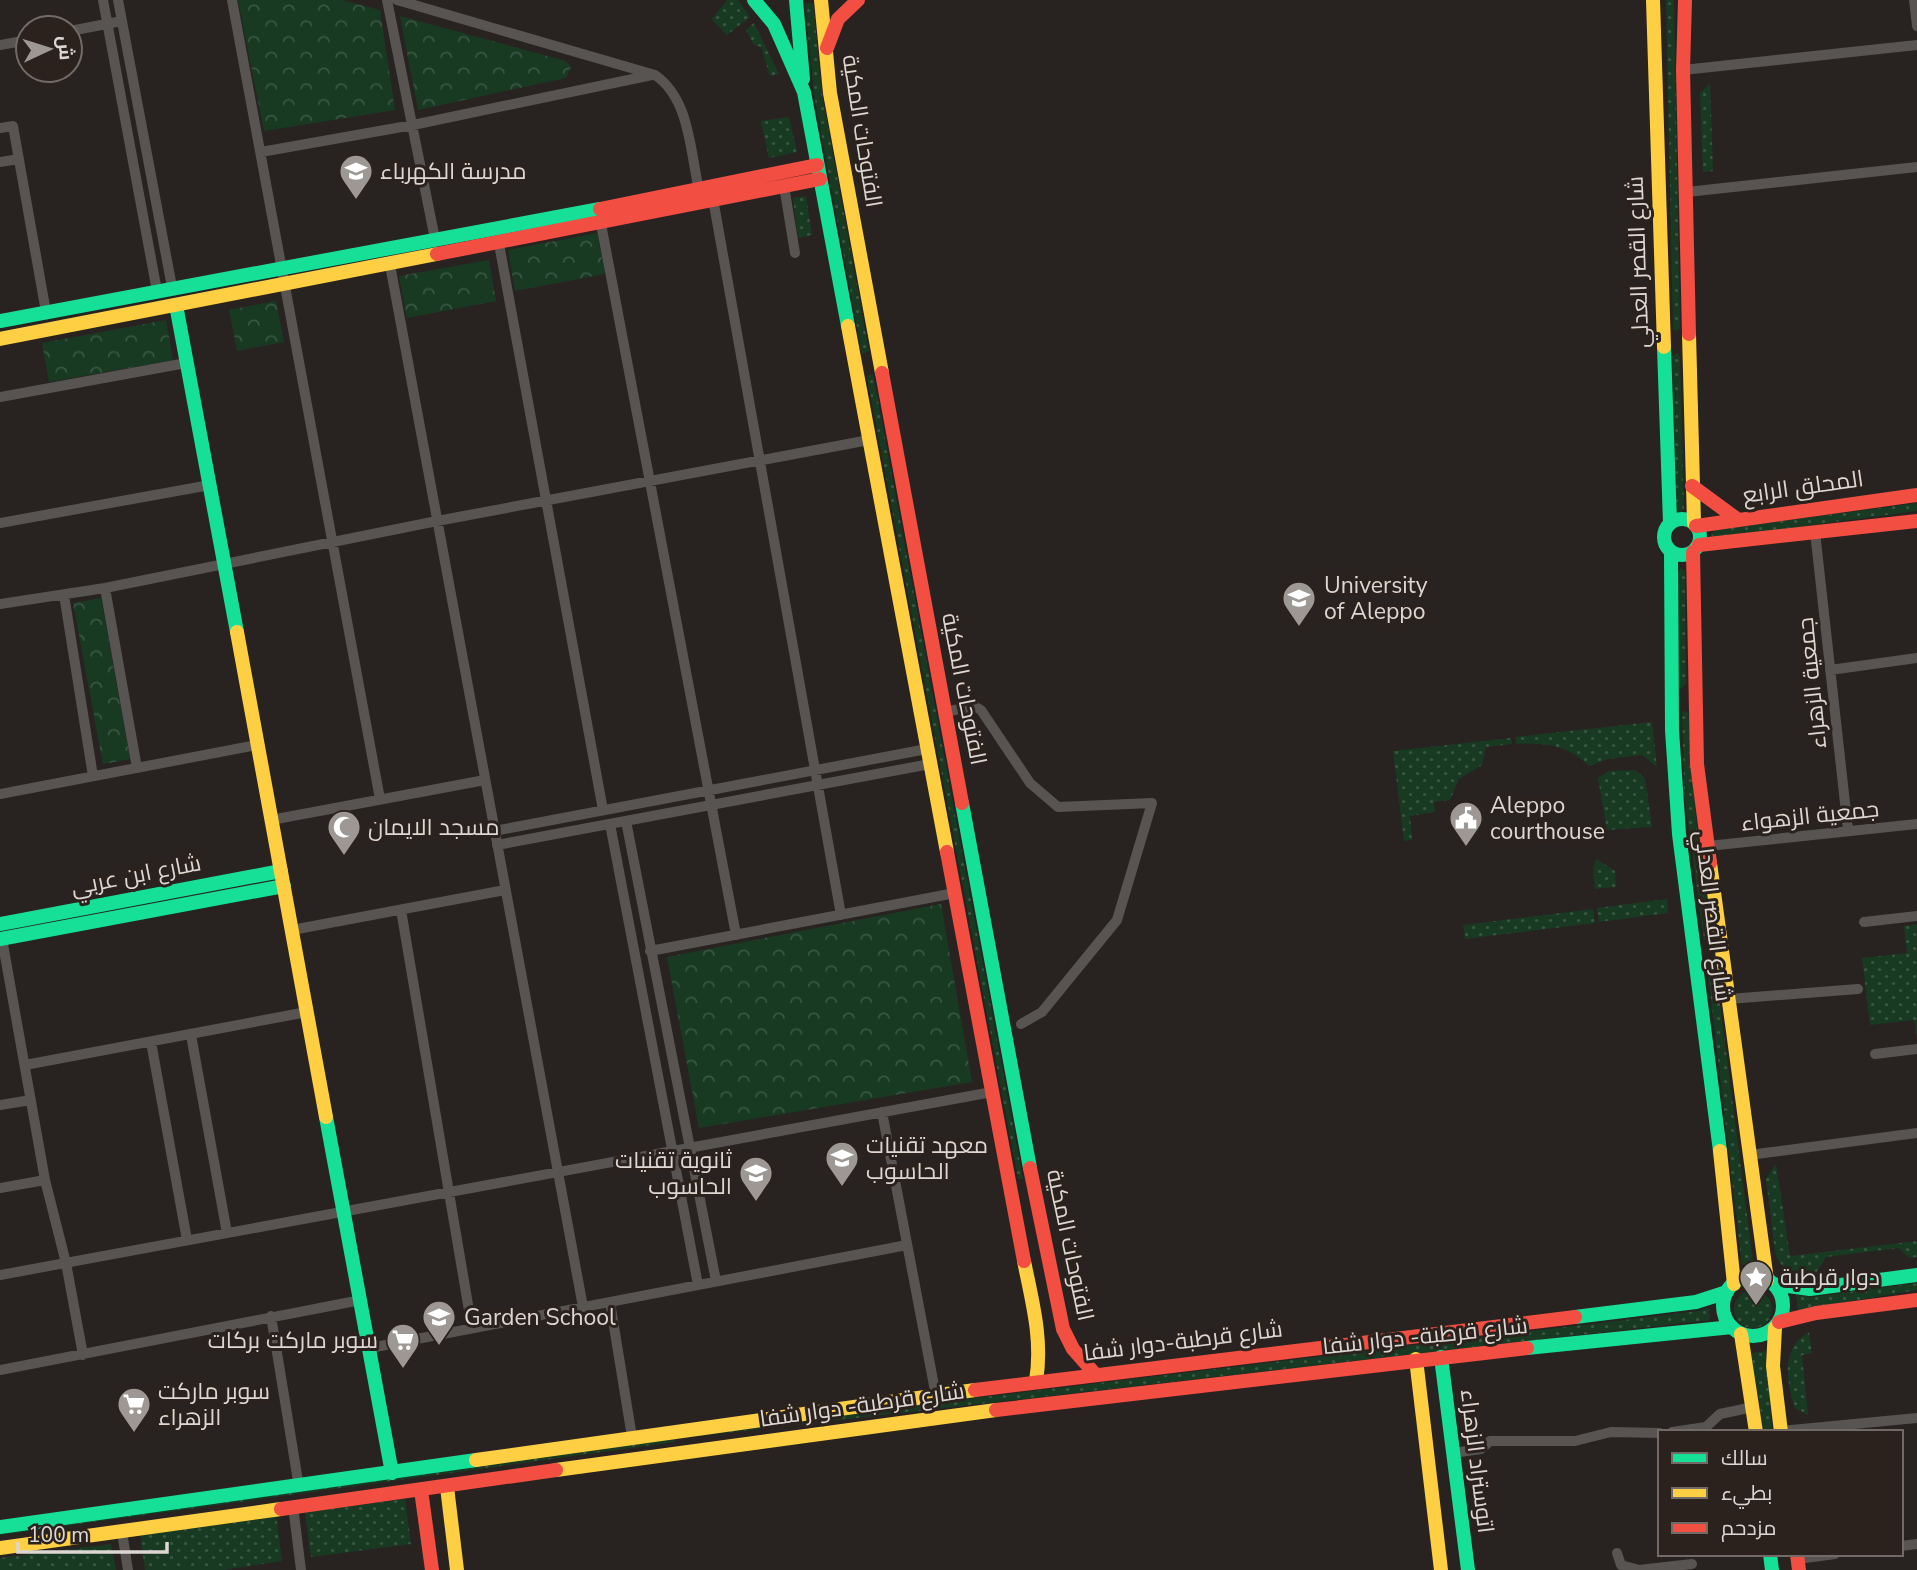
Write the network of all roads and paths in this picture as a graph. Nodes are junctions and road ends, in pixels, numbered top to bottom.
1 (103, 0) edge
2 (118, 0) edge
3 (232, 0) edge
4 (387, 0) edge
5 (397, 0) edge
6 (754, 0) edge
7 (796, 0) edge
8 (821, 0) edge
9 (858, 0) edge
10 (1653, 0) edge
11 (1685, 0) edge
12 (1914, 0) edge
13 (122, 21) junction
14 (107, 24) junction
15 (1917, 26) edge
16 (84, 28) edge
17 (1917, 46) edge
18 (825, 52) junction
19 (1684, 70) junction
20 (655, 75) junction
21 (804, 92) junction
22 (413, 125) junction
23 (0, 128) edge
24 (261, 152) junction
25 (19, 159) junction
26 (0, 162) edge
27 (1917, 167) edge
28 (819, 172) junction
29 (784, 186) junction
30 (699, 190) junction
31 (1687, 192) junction
32 (713, 200) junction
33 (601, 224) junction
34 (435, 239) junction
35 (499, 244) junction
36 (795, 253) dead end
37 (390, 265) junction
38 (280, 268) junction
39 (283, 285) junction
40 (164, 289) junction
41 (176, 305) junction
42 (46, 312) junction
43 (0, 321) edge
44 (0, 339) edge
45 (1690, 341) junction
46 (1662, 342) junction
47 (186, 363) junction
48 (880, 363) junction
49 (856, 367) junction
50 (0, 397) edge
51 (869, 440) junction
52 (760, 461) junction
53 (650, 481) junction
54 (210, 485) junction
55 (1692, 486) junction
56 (1917, 495) edge
57 (545, 500) junction
58 (1737, 519) junction
59 (437, 520) junction
60 (1917, 521) edge
61 (0, 523) edge
62 (1670, 523) junction
63 (1695, 524) junction
64 (1815, 533) junction
65 (332, 544) junction
66 (1696, 548) junction
67 (1671, 552) junction
68 (226, 565) junction
69 (106, 589) junction
70 (64, 595) junction
71 (0, 604) edge
72 (1917, 658) edge
73 (1830, 670) junction
74 (1694, 699) junction
75 (1671, 700) junction
76 (945, 712) junction
77 (257, 745) junction
78 (929, 757) junction
79 (137, 768) junction
80 (815, 771) junction
81 (93, 776) junction
82 (485, 779) junction
83 (818, 785) junction
84 (709, 790) junction
85 (0, 794) edge
86 (380, 799) junction
87 (712, 805) junction
88 (603, 810) junction
89 (271, 820) junction
90 (626, 821) junction
91 (610, 824) junction
92 (1917, 824) edge
93 (1848, 830) junction
94 (494, 831) junction
95 (497, 845) junction
96 (1708, 846) junction
97 (282, 878) junction
98 (505, 890) junction
99 (954, 893) junction
100 (401, 910) junction
101 (841, 915) junction
102 (1917, 916) edge
103 (1864, 922) dead end
104 (0, 930) edge
105 (292, 930) junction
106 (736, 935) junction
107 (1721, 950) junction
108 (650, 951) junction
109 (1695, 954) junction
110 (1858, 989) dead end
111 (1729, 999) junction
112 (307, 1012) junction
113 (1021, 1024) dead end
114 (191, 1035) junction
115 (151, 1042) junction
116 (1917, 1049) edge
117 (1875, 1054) dead end
118 (24, 1065) junction
119 (992, 1092) junction
120 (31, 1100) junction
121 (0, 1105) edge
122 (882, 1112) junction
123 (1917, 1133) edge
124 (690, 1147) junction
125 (672, 1151) junction
126 (1749, 1155) junction
127 (558, 1172) junction
128 (46, 1180) junction
129 (0, 1188) edge
130 (1034, 1190) junction
131 (449, 1192) junction
132 (1011, 1195) junction
133 (345, 1211) junction
134 (228, 1233) junction
135 (187, 1240) junction
136 (907, 1245) junction
137 (66, 1263) junction
138 (0, 1275) edge
139 (1917, 1275) edge
140 (716, 1282) junction
141 (1770, 1282) junction
142 (698, 1285) junction
143 (1731, 1288) junction
144 (362, 1300) junction
145 (1917, 1300) edge
146 (610, 1302) junction
147 (583, 1307) junction
148 (271, 1316) junction
149 (1777, 1325) junction
150 (472, 1328) junction
151 (1736, 1330) junction
152 (370, 1348) junction
153 (83, 1356) junction
154 (1441, 1357) junction
155 (1416, 1359) junction
156 (0, 1370) edge
157 (1095, 1374) junction
158 (1036, 1381) junction
159 (936, 1396) junction
160 (901, 1400) junction
161 (1753, 1408) junction
162 (1917, 1418) edge
163 (905, 1421) junction
164 (683, 1429) junction
165 (1707, 1430) edge
166 (1756, 1430) edge
167 (1781, 1430) edge
168 (1791, 1430) edge
169 (1658, 1433) edge
170 (632, 1437) junction
171 (686, 1452) junction
172 (1453, 1454) junction
173 (392, 1473) junction
174 (299, 1487) junction
175 (447, 1487) junction
176 (421, 1490) junction
177 (194, 1501) junction
178 (293, 1506) junction
179 (197, 1521) junction
180 (0, 1527) edge
181 (122, 1532) junction
182 (0, 1548) edge
183 (1617, 1553) dead end
184 (1824, 1556) edge
185 (1798, 1561) edge
186 (1693, 1563) edge
187 (128, 1570) edge
188 (301, 1570) edge
189 (432, 1570) edge
190 (457, 1570) edge
191 (1441, 1570) edge
192 (1468, 1570) edge

1 - 14 street
2 - 13 street
3 - 24 street
4 - 22 street
5 - 20 street
6 - 21 street
7 - 21 street
8 - 18 street, الفتوحات المكية
9 - 18 street
10 - 46 street, شارع القصر العدلي
11 - 19 street
12 - 15 street
13 - 14 street
13 - 40 street
14 - 16 street
14 - 40 street
17 - 19 street
18 - 48 street, الفتوحات المكية
19 - 31 street
20 - 22 street
20 - 30 street
21 - 28 street
22 - 24 street
22 - 34 street
23 - 25 street
24 - 38 street
25 - 26 street
25 - 42 street
27 - 31 street
28 - 29 street
28 - 30 street
28 - 49 street
29 - 32 street
29 - 36 street
30 - 32 street
30 - 34 street
31 - 45 street
32 - 33 street
32 - 52 street
33 - 35 street
33 - 53 street
34 - 38 street
35 - 37 street
35 - 57 street
37 - 39 street
37 - 59 street
38 - 39 street
38 - 40 street
39 - 41 street
39 - 65 street
40 - 42 street
41 - 44 street
41 - 47 street
42 - 43 street
45 - 46 street
45 - 55 street
46 - 62 street, شارع القصر العدلي
47 - 50 street
47 - 54 street
48 - 49 street
48 - 76 street, الفتوحات المكية
49 - 51 street
51 - 52 street
51 - 78 street
52 - 53 street
52 - 80 street
53 - 57 street
53 - 84 street
54 - 61 street
54 - 68 street
55 - 58 street
55 - 63 street
56 - 58 street, المحلق الرابع
57 - 59 street
57 - 88 street
58 - 63 street, المحلق الرابع
59 - 65 street
59 - 82 street
60 - 64 street, المحلق الرابع
62 - 63 street
62 - 67 street
63 - 66 street
64 - 66 street, المحلق الرابع
64 - 73 street, جمعية الزهراء
65 - 68 street
65 - 86 street
66 - 67 street
66 - 74 street, شارع القصر العدلي
67 - 75 street, شارع القصر العدلي
68 - 69 street
68 - 77 street
69 - 70 street
69 - 79 street
70 - 71 street
70 - 81 street
72 - 73 street
73 - 93 street, جمعية الزهراء
74 - 75 street
74 - 96 street, شارع القصر العدلي
75 - 109 street, شارع القصر العدلي
76 - 113 street
76 - 130 street, الفتوحات المكية
77 - 79 street
77 - 89 street
78 - 80 street
78 - 83 street
78 - 99 street
79 - 81 street
80 - 83 street
80 - 84 street
81 - 85 street
82 - 86 street
82 - 94 street
83 - 87 street
83 - 101 street
84 - 87 street
84 - 88 street
86 - 89 street
87 - 90 street
87 - 106 street
88 - 94 street
89 - 97 street
90 - 91 street
90 - 108 street
91 - 95 street
91 - 125 street
92 - 93 street, جمعية الزهواء
93 - 96 street, جمعية الزهواء
94 - 95 street
95 - 98 street
96 - 107 street, شارع القصر العدلي
97 - 104 street
97 - 105 street
98 - 100 street
98 - 127 street
99 - 101 street
99 - 119 street
100 - 105 street
100 - 131 street
101 - 106 street
102 - 103 street
104 - 118 street
105 - 112 street
106 - 108 street
107 - 109 street
107 - 111 street, شارع القصر العدلي
108 - 124 street
109 - 143 street, شارع القصر العدلي
110 - 111 street, شارع القصر العدلي
111 - 126 street, شارع القصر العدلي
112 - 114 street
112 - 133 street
114 - 115 street
114 - 134 street
115 - 118 street
115 - 135 street
116 - 117 street
118 - 120 street
119 - 122 street
119 - 132 street
120 - 121 street
120 - 128 street
122 - 124 street
122 - 136 street
123 - 126 street
124 - 125 street
124 - 140 street
125 - 127 street
125 - 142 street
126 - 141 street, شارع القصر العدلي
127 - 131 street
127 - 147 street
128 - 129 street
128 - 137 street
130 - 132 street
130 - 157 street, الفتوحات المكية
131 - 133 street
131 - 150 street
132 - 158 street
133 - 134 street
133 - 144 street
134 - 135 street
135 - 137 street
136 - 140 street
136 - 159 street
137 - 138 street
137 - 153 street
139 - 141 street
140 - 142 street
141 - 143 street
141 - 149 street
142 - 146 street
143 - 151 street
143 - 157 street, شارع قرطبة-دوار شفا
144 - 148 street
144 - 152 street
145 - 149 street
146 - 147 street
146 - 170 street
147 - 150 street
148 - 153 street
148 - 174 street
149 - 151 street
149 - 167 street
150 - 152 street
151 - 154 street, شارع قرطبة- دوار شفا
151 - 161 street
152 - 173 street
153 - 156 street
154 - 155 street, شارع قرطبة- دوار شفا
154 - 172 street, اتوستراد الزهراء
155 - 163 street, شارع قرطبة- دوار شفا
155 - 191 street, اتوستراد الزهراء
157 - 158 street, شارع قرطبة-دوار شفا
158 - 159 street, شارع قرطبة-دوار شفا
159 - 160 street, شارع قرطبة-دوار شفا
160 - 163 street
160 - 164 street, شارع قرطبة-دوار شفا
161 - 165 street
161 - 166 street
162 - 168 street
163 - 171 street, شارع قرطبة- دوار شفا
164 - 170 street, شارع قرطبة-دوار شفا
164 - 171 street
169 - 172 street
170 - 173 street, شارع قرطبة-دوار شفا
171 - 175 street, شارع قرطبة- دوار شفا
172 - 192 street, اتوستراد الزهراء
173 - 174 street, شارع قرطبة-دوار شفا
174 - 177 street, شارع قرطبة-دوار شفا
175 - 176 street, شارع قرطبة- دوار شفا
175 - 190 street
176 - 178 street, شارع قرطبة- دوار شفا
176 - 189 street
177 - 179 street
177 - 180 street, شارع قرطبة-دوار شفا
178 - 179 street, شارع قرطبة- دوار شفا
178 - 188 street
179 - 181 street, شارع قرطبة- دوار شفا
181 - 182 street, شارع قرطبة- دوار شفا
181 - 187 street
183 - 186 street
184 - 185 street

